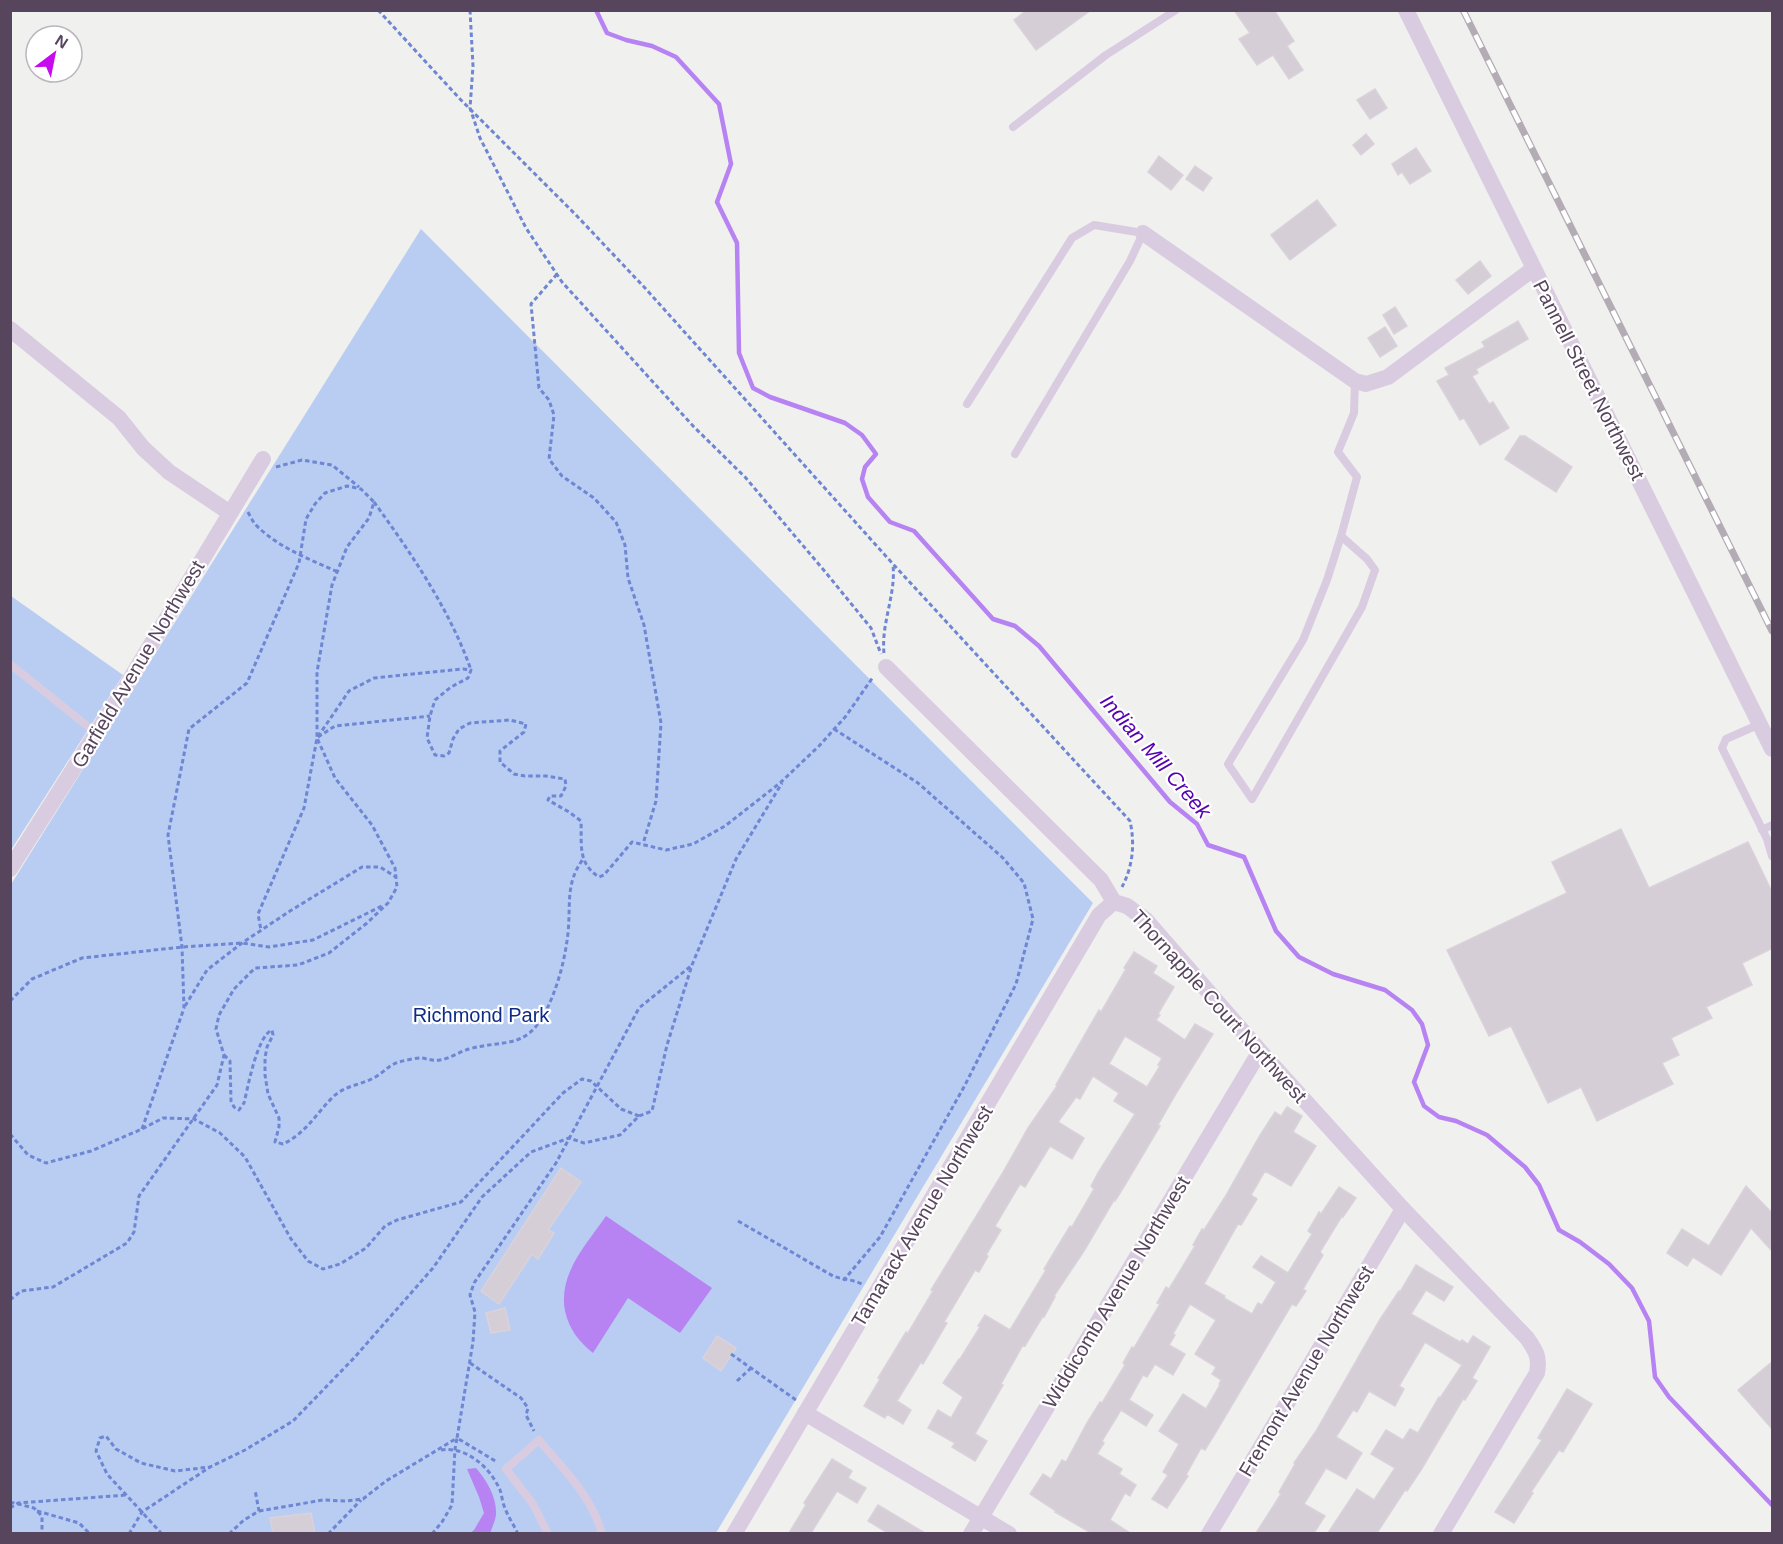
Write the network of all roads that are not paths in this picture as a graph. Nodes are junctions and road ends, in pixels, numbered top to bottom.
1 (1176, 10) edge
2 (1406, 10) edge
3 (1013, 127) dead end
4 (1143, 233) junction
5 (1533, 269) junction
6 (10, 329) edge
7 (1354, 381) junction
8 (967, 404) dead end
9 (1015, 454) dead end
10 (263, 459) dead end
11 (234, 505) junction
12 (1341, 536) junction
13 (10, 664) edge
14 (885, 665) road end
15 (1760, 724) junction
16 (96, 734) junction
17 (1773, 749) edge
18 (1773, 825) edge
19 (1762, 830) junction
20 (1773, 856) edge
21 (10, 869) edge
22 (1114, 902) junction
23 (1260, 1051) junction
24 (1403, 1209) junction
25 (807, 1410) junction
26 (981, 1517) junction
27 (548, 1533) edge
28 (602, 1533) edge
29 (734, 1533) edge
30 (971, 1533) edge
31 (1009, 1533) edge
32 (1209, 1533) edge
33 (1441, 1533) edge

1 - 3 lane
2 - 5 street, Pannell Street Northwest
4 - 7 street
4 - 8 lane
4 - 9 lane
5 - 7 street
5 - 15 street, Pannell Street Northwest
6 - 11 street
7 - 12 lane
10 - 11 street, Garfield Avenue Northwest
11 - 16 street, Garfield Avenue Northwest
12 - 12 lane
13 - 16 lane
14 - 22 street, Thornapple Court Northwest
15 - 17 street, Pannell Street Northwest
15 - 19 lane
16 - 21 street, Garfield Avenue Northwest
18 - 19 lane
19 - 20 lane
22 - 23 street, Thornapple Court Northwest
22 - 25 street, Tamarack Avenue Northwest
23 - 24 street, Thornapple Court Northwest
23 - 26 street, Widdicomb Avenue Northwest
24 - 32 street, Fremont Avenue Northwest
24 - 33 street, Thornapple Court Northwest
25 - 26 street
25 - 29 street, Tamarack Avenue Northwest
26 - 30 street, Widdicomb Avenue Northwest
26 - 31 street
27 - 28 lane

